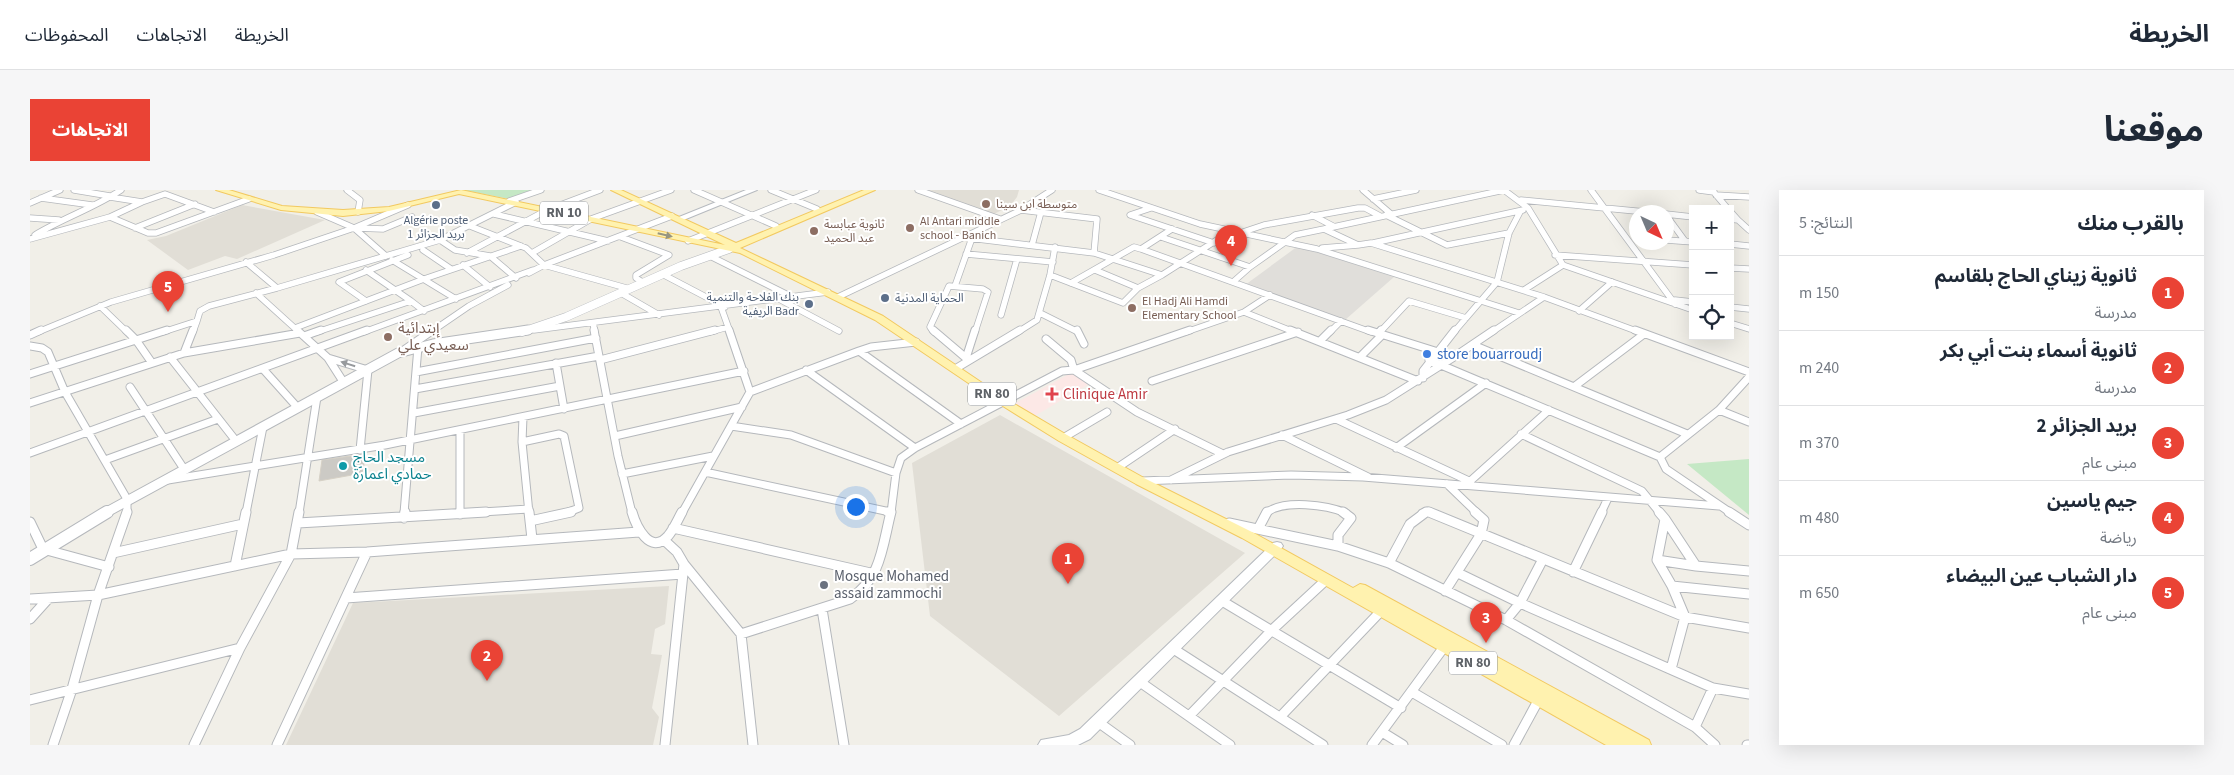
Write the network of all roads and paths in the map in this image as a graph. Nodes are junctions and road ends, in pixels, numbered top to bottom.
1 (60, 190) edge
2 (74, 190) edge
3 (121, 190) edge
4 (220, 190) edge
5 (347, 190) edge
6 (440, 190) edge
7 (541, 190) edge
8 (600, 190) edge
9 (616, 190) edge
10 (657, 190) edge
11 (671, 190) edge
12 (694, 190) edge
13 (753, 190) edge
14 (771, 190) edge
15 (816, 190) edge
16 (918, 190) edge
17 (1052, 190) edge
18 (1099, 190) edge
19 (1363, 190) edge
20 (1416, 190) edge
21 (1504, 190) edge
22 (1591, 190) edge
23 (1699, 190) edge
24 (458, 191) edge
25 (862, 191) edge
26 (1406, 191) edge
27 (1714, 192) edge
28 (663, 193) junction
29 (110, 196) junction
30 (1749, 198) edge
31 (30, 199) edge
32 (39, 199) junction
33 (249, 199) junction
34 (794, 199) junction
35 (1373, 199) junction
36 (1521, 200) junction
37 (639, 201) junction
38 (142, 202) junction
39 (513, 202) junction
40 (721, 202) junction
41 (30, 203) edge
42 (412, 203) junction
43 (195, 204) junction
44 (94, 205) junction
45 (1725, 205) edge
46 (1153, 208) junction
47 (1528, 208) junction
48 (816, 209) junction
49 (1606, 209) junction
50 (547, 210) junction
51 (1021, 210) junction
52 (1629, 211) edge
53 (214, 212) junction
54 (317, 212) junction
55 (358, 212) junction
56 (1041, 212) junction
57 (1520, 212) junction
58 (494, 214) junction
59 (752, 215) junction
60 (1312, 215) junction
61 (1386, 215) junction
62 (1674, 215) edge
63 (1689, 216) edge
64 (1734, 216) edge
65 (110, 217) junction
66 (412, 217) dead end
67 (675, 217) junction
68 (30, 218) edge
69 (591, 219) junction
70 (1000, 219) junction
71 (59, 220) junction
72 (1734, 220) edge
73 (1738, 220) junction
74 (527, 221) junction
75 (1674, 225) edge
76 (470, 226) junction
77 (776, 226) junction
78 (1333, 226) junction
79 (135, 228) junction
80 (354, 228) junction
81 (1324, 228) junction
82 (638, 229) junction
83 (1172, 229) junction
84 (1749, 230) edge
85 (1231, 231) junction
86 (571, 232) junction
87 (706, 233) junction
88 (1240, 233) junction
89 (1420, 233) junction
90 (1509, 233) junction
91 (621, 236) junction
92 (1161, 236) junction
93 (499, 237) junction
94 (961, 237) junction
95 (972, 238) junction
96 (30, 239) edge
97 (1627, 239) joint
98 (1674, 240) edge
99 (442, 241) junction
100 (608, 241) junction
101 (688, 241) junction
102 (1686, 241) junction
103 (1689, 241) edge
104 (1214, 242) junction
105 (1286, 242) junction
106 (1371, 244) junction
107 (1734, 244) edge
108 (1032, 245) junction
109 (1358, 245) junction
110 (521, 246) junction
111 (1749, 246) edge
112 (1055, 247) junction
113 (730, 248) junction
114 (1141, 249) junction
115 (1317, 249) junction
116 (423, 250) junction
117 (1202, 251) junction
118 (467, 253) junction
119 (532, 253) junction
120 (1094, 253) junction
121 (966, 254) junction
122 (1555, 255) junction
123 (386, 256) junction
124 (490, 256) junction
125 (710, 256) junction
126 (1017, 259) junction
127 (1115, 259) junction
128 (392, 260) junction
129 (246, 262) junction
130 (1053, 262) junction
131 (1644, 262) junction
132 (544, 264) junction
133 (1183, 264) junction
134 (464, 265) junction
135 (1564, 265) junction
136 (1689, 265) edge
137 (1250, 267) junction
138 (1734, 268) edge
139 (452, 269) junction
140 (1749, 269) edge
141 (366, 270) junction
142 (533, 270) junction
143 (1094, 270) junction
144 (664, 275) junction
145 (1050, 275) junction
146 (1162, 275) junction
147 (516, 278) junction
148 (424, 279) junction
149 (1233, 282) junction
150 (1497, 282) junction
151 (1612, 282) junction
152 (644, 283) junction
153 (1071, 283) junction
154 (955, 286) junction
155 (490, 287) junction
156 (277, 288) junction
157 (1138, 288) junction
158 (396, 290) junction
159 (1524, 290) junction
160 (625, 291) junction
161 (256, 293) junction
162 (833, 294) junction
163 (1270, 295) junction
164 (792, 297) junction
165 (1544, 297) junction
166 (456, 299) junction
167 (778, 299) junction
168 (366, 301) junction
169 (412, 301) junction
170 (1482, 301) junction
171 (1674, 302) junction
172 (1689, 302) edge
173 (100, 306) junction
174 (723, 307) junction
175 (1734, 307) edge
176 (1689, 308) edge
177 (1749, 309) edge
178 (424, 311) junction
179 (1579, 311) junction
180 (1244, 312) junction
181 (1040, 313) junction
182 (1519, 313) junction
183 (659, 315) junction
184 (1001, 315) dead end
185 (1466, 318) junction
186 (197, 321) junction
187 (1341, 321) junction
188 (593, 323) junction
189 (1734, 324) edge
190 (728, 328) junction
191 (1749, 329) edge
192 (524, 331) junction
193 (299, 332) junction
194 (839, 332) dead end
195 (1298, 332) junction
196 (1644, 334) junction
197 (30, 335) edge
198 (1380, 335) junction
199 (596, 338) junction
200 (1046, 339) dead end
201 (136, 340) junction
202 (1320, 341) junction
203 (916, 342) junction
204 (1084, 344) dead end
205 (1473, 345) junction
206 (30, 346) edge
207 (418, 347) junction
208 (318, 349) junction
209 (859, 351) junction
210 (1436, 352) junction
211 (184, 353) junction
212 (398, 354) junction
213 (170, 357) junction
214 (1360, 357) junction
215 (1454, 357) junction
216 (328, 358) junction
217 (600, 358) junction
218 (968, 359) junction
219 (1430, 360) junction
220 (152, 363) junction
221 (556, 364) junction
222 (1442, 365) junction
223 (54, 366) junction
224 (263, 369) junction
225 (368, 370) junction
226 (806, 370) junction
227 (954, 370) junction
228 (1074, 370) junction
229 (744, 371) junction
230 (416, 372) junction
231 (1749, 372) edge
232 (30, 374) edge
233 (1749, 377) edge
234 (1420, 379) junction
235 (1152, 381) dead end
236 (344, 383) junction
237 (1486, 383) junction
238 (130, 386) dead end
239 (560, 386) junction
240 (1575, 386) junction
241 (415, 389) junction
242 (65, 392) junction
243 (750, 392) junction
244 (198, 393) junction
245 (317, 397) junction
246 (608, 400) junction
247 (1002, 401) junction
248 (30, 403) edge
249 (742, 407) junction
250 (298, 408) junction
251 (564, 409) junction
252 (1549, 410) junction
253 (1719, 410) junction
254 (148, 411) junction
255 (1107, 412) dead end
256 (414, 413) junction
257 (523, 418) junction
258 (218, 419) junction
259 (1336, 419) junction
260 (1749, 422) edge
261 (961, 424) junction
262 (731, 426) junction
263 (263, 427) junction
264 (1175, 429) junction
265 (460, 430) junction
266 (88, 431) junction
267 (1522, 434) junction
268 (1687, 434) junction
269 (1282, 435) junction
270 (615, 436) junction
271 (165, 438) junction
272 (1063, 438) junction
273 (412, 440) junction
274 (236, 441) junction
275 (522, 442) junction
276 (915, 448) junction
277 (1396, 448) junction
278 (360, 450) junction
279 (30, 453) edge
280 (1223, 454) junction
281 (713, 456) junction
282 (1660, 457) junction
283 (309, 459) junction
284 (105, 460) junction
285 (1117, 468) junction
286 (184, 469) junction
287 (255, 469) junction
288 (705, 472) junction
289 (896, 473) junction
290 (622, 474) junction
291 (1371, 478) junction
292 (161, 481) junction
293 (1140, 482) junction
294 (1167, 482) junction
295 (1468, 483) junction
296 (1447, 484) junction
297 (1608, 498) junction
298 (127, 499) junction
299 (1653, 503) junction
300 (1718, 506) junction
301 (529, 509) junction
302 (890, 512) junction
303 (460, 514) junction
304 (404, 518) junction
305 (1665, 519) junction
306 (530, 521) junction
307 (30, 522) edge
308 (298, 523) junction
309 (243, 524) junction
310 (1749, 525) edge
311 (673, 528) junction
312 (639, 532) junction
313 (1253, 532) junction
314 (1481, 534) junction
315 (532, 539) junction
316 (664, 540) junction
317 (1338, 546) junction
318 (1275, 548) junction
319 (43, 549) junction
320 (367, 552) junction
321 (113, 553) junction
322 (291, 554) junction
323 (30, 559) edge
324 (1543, 559) junction
325 (1657, 560) junction
326 (1388, 563) junction
327 (684, 564) junction
328 (234, 566) junction
329 (1696, 566) junction
330 (108, 567) junction
331 (1749, 571) edge
332 (1573, 572) junction
333 (1458, 573) junction
334 (683, 574) junction
335 (874, 574) junction
336 (1326, 580) junction
337 (1672, 586) junction
338 (1445, 590) junction
339 (1749, 594) edge
340 (98, 596) junction
341 (346, 598) junction
342 (30, 599) edge
343 (48, 600) junction
344 (1222, 601) junction
345 (1520, 603) junction
346 (822, 609) junction
347 (1381, 611) junction
348 (1685, 617) junction
349 (30, 619) edge
350 (1506, 620) junction
351 (1749, 628) edge
352 (1272, 630) junction
353 (742, 634) junction
354 (1444, 647) junction
355 (240, 648) junction
356 (1172, 648) junction
357 (1328, 664) junction
358 (1671, 669) junction
359 (1225, 680) junction
360 (1140, 682) junction
361 (1714, 688) junction
362 (72, 689) junction
363 (1412, 692) junction
364 (1749, 694) edge
365 (1539, 699) junction
366 (30, 700) edge
367 (1401, 708) junction
368 (1189, 716) junction
369 (1280, 716) junction
370 (1098, 722) junction
371 (1695, 727) junction
372 (1382, 732) junction
373 (1317, 743) edge
374 (53, 745) edge
375 (194, 745) edge
376 (277, 745) edge
377 (665, 745) edge
378 (753, 745) edge
379 (844, 745) edge
380 (1046, 745) edge
381 (1130, 745) edge
382 (1230, 745) edge
383 (1372, 745) edge
384 (1403, 745) edge
385 (1502, 745) edge
386 (1514, 745) edge
387 (1620, 745) edge
388 (1643, 745) edge
389 (1715, 745) edge

1 - 32 street
2 - 29 street
3 - 29 street
4 - 33 main road, RN 10
5 - 55 street
6 - 42 main road, RN 10
7 - 39 street
8 - 50 street
9 - 37 main road
10 - 28 street
11 - 28 street
12 - 40 street
13 - 40 main road
14 - 34 street
15 - 34 street
16 - 70 street
17 - 51 street
18 - 46 street
19 - 35 street
20 - 26 street
21 - 36 street
21 - 61 street
22 - 49 street
23 - 27 street
24 - 39 main road, RN 10
24 - 42 main road, RN 10
25 - 48 main road
25 - 113 main road
26 - 35 street
27 - 30 street
27 - 45 street
28 - 37 street
29 - 38 street
29 - 44 street
31 - 32 street
32 - 41 street
32 - 44 street
33 - 53 street
33 - 54 main road, RN 10
34 - 48 street
34 - 59 street
35 - 61 street
36 - 47 street
36 - 49 street
37 - 67 main road
37 - 69 street
38 - 43 street
38 - 65 street
39 - 50 main road, RN 10
39 - 58 street
40 - 59 street
40 - 67 main road
42 - 55 main road, RN 10
42 - 80 street
43 - 53 street
43 - 79 street
44 - 71 street
46 - 83 street
46 - 85 street
47 - 57 street
47 - 122 street
48 - 77 main road
49 - 52 street
49 - 97 street
50 - 69 main road, RN 10
50 - 74 street
51 - 56 street
51 - 70 street
53 - 79 street
54 - 55 main road, RN 10
54 - 80 street
56 - 108 street
56 - 120 street
57 - 89 street
57 - 90 street
58 - 74 street
58 - 76 street
59 - 77 street
59 - 87 street
60 - 61 street
60 - 78 street
60 - 88 street
61 - 78 street
61 - 89 street
62 - 63 street
64 - 73 street
65 - 79 street
65 - 96 street
66 - 80 street
67 - 82 street
67 - 87 main road
68 - 71 street
69 - 82 main road, RN 10
69 - 86 street
70 - 94 street
71 - 96 street
72 - 73 street
73 - 84 street
74 - 86 street
74 - 93 street
75 - 102 street
76 - 93 street
76 - 99 street
77 - 113 main road
78 - 81 street
80 - 123 street
80 - 129 street
81 - 105 street
81 - 109 street
82 - 91 street
82 -> 101 main road, RN 10
83 - 92 street
83 - 104 street
85 - 88 street
85 - 104 street
86 - 100 street
86 - 119 street
87 - 101 street
87 - 113 main road
88 - 105 street
89 - 90 street
89 - 106 street
90 - 150 street
91 - 100 street
91 - 152 street
92 - 114 street
92 - 117 street
93 - 110 street
93 - 118 street
94 - 95 street
94 - 162 street
95 - 108 street
95 - 121 street
97 - 131 street
98 - 102 street
99 - 116 street
99 - 118 street
99 - 123 street
100 - 132 street
101 - 113 main road, RN 10
102 - 103 street
104 - 117 street
105 - 115 street
105 - 137 street
106 - 109 street
106 - 150 street
107 - 111 street
108 - 112 street
109 - 115 street
110 - 119 street
110 - 124 street
112 - 120 street
112 - 130 street
113 - 125 street
113 - 162 main road, RN 80
114 - 127 street
114 - 133 street
115 - 170 street
116 - 128 street
116 - 139 street
117 - 133 street
117 - 137 street
118 - 124 street
119 - 132 street
120 - 127 street
121 - 126 street
121 - 154 street
122 - 131 street
122 - 135 street
123 - 156 street
124 - 134 street
124 - 147 street
125 - 144 street
125 - 164 street
126 - 130 street
126 - 184 street
127 - 143 street
127 - 146 street
128 - 141 street
128 - 148 street
129 - 156 street
129 - 173 street
130 - 145 street
131 - 136 street
131 - 171 street
132 - 142 street
132 - 160 street
133 - 146 street
133 - 149 street
134 - 139 street
134 - 155 street
135 - 151 street
135 - 159 street
137 - 149 street
138 - 140 street
139 - 148 street
141 - 158 street
141 - 168 street
142 - 147 street
142 - 212 street
143 - 153 street
143 - 157 street
144 - 152 street
144 - 174 street
145 - 153 street
145 - 181 street
146 - 157 street
147 - 155 street
148 - 158 street
148 - 166 street
149 - 163 street
150 - 159 street
150 - 170 street
151 - 171 street
151 - 179 street
152 - 160 street
153 - 157 street
154 - 218 street
154 - 218 street
155 - 166 street
156 - 161 street
158 - 168 street
158 - 169 street
159 - 165 street
160 - 183 street
160 - 192 street
161 - 186 street
161 - 193 street
162 - 164 street
162 - 203 main road, RN 80
163 - 180 street
163 - 187 street
164 - 167 street
165 - 179 street
165 - 182 street
166 - 178 street
167 - 174 street
167 - 194 street
168 - 193 street
169 - 178 street
169 - 193 street
170 - 182 street
170 - 185 street
171 - 172 street
171 - 176 street
173 - 197 street
173 - 201 street
174 - 183 street
174 - 190 street
175 - 177 street
178 - 208 street
179 - 196 street
180 - 195 street
180 - 228 street
181 - 204 street
181 - 218 street
182 - 205 street
183 - 188 street
185 - 198 street
185 - 210 street
186 - 201 street
186 - 211 street
187 - 198 street
187 - 202 street
188 - 192 street
188 - 199 street
189 - 191 street
190 - 217 street
190 - 229 street
192 - 207 street
193 - 208 street
193 - 211 street
195 - 202 street
195 - 235 street
196 - 231 street
196 - 240 street
198 - 210 street
198 - 214 street
199 - 217 street
199 - 230 street
200 - 228 street
201 - 220 street
201 - 223 street
202 - 214 street
203 - 209 street
203 - 227 main road, RN 80
205 - 215 street
205 - 240 street
206 - 223 street
207 - 212 street
207 - 230 street
208 - 216 street
208 - 224 street
209 - 226 street
209 - 261 street
210 - 215 street
210 - 219 street
211 - 213 street
212 - 225 street
213 - 220 street
213 - 244 street
214 - 234 street
215 - 222 street
225 -> 216 street
216 - 236 street
217 - 221 street
217 - 246 street
218 - 227 street
219 - 222 street
219 - 234 street
220 - 242 street
221 - 239 street
221 - 241 street
222 - 234 street
222 - 237 street
223 - 232 street
223 - 242 street
224 - 244 street
224 - 250 street
225 - 236 street
225 - 278 street
226 - 243 street
226 - 276 street
227 - 247 main road, RN 80
228 - 247 street
228 - 264 street
229 - 243 street
229 - 246 street
230 - 241 street
233 - 253 street
234 - 259 street
236 - 245 street
237 - 252 street
237 - 277 street
238 - 254 street
239 - 251 street
239 - 256 street
240 - 268 street
241 - 256 street
242 - 248 street
242 - 266 street
243 - 249 street
244 - 254 street
244 - 258 street
245 - 250 street
245 - 283 street
246 - 251 street
246 - 270 street
247 - 261 street
247 - 272 main road, RN 80
249 - 262 street
249 - 270 street
250 - 263 street
251 - 257 street
252 - 267 street
252 - 282 street
253 - 260 street
253 - 268 street
254 - 266 street
254 - 271 street
255 - 272 street
256 - 273 street
257 - 265 street
257 - 275 street
258 - 271 street
258 - 274 street
259 - 269 street
259 - 277 street
261 - 276 street
262 - 281 street
262 - 289 street
263 - 274 street
263 - 287 street
264 - 280 street
264 - 285 street
265 - 273 street
265 - 303 street
266 - 279 street
266 - 284 street
267 - 295 street
267 - 299 street
268 - 282 street
269 - 280 street
269 - 291 street
270 - 290 street
271 - 284 street
271 - 286 street
272 - 285 main road, RN 80
273 - 278 street
273 - 304 street
274 - 286 street
275 - 301 street
275 - 306 street
276 - 289 street
277 - 295 street
278 - 283 street
280 - 294 street
281 - 288 street
281 - 290 street
282 - 300 street
283 - 287 street
283 - 308 street
284 - 298 street
285 - 293 main road, RN 80
286 - 292 street
287 - 292 street
287 - 309 street
288 - 302 street
288 - 311 street
289 - 302 street
290 - 312 street
291 - 294 street
291 - 296 street
292 - 298 street
293 - 294 street
293 - 313 main road, RN 80
295 - 296 street
295 - 297 street
296 - 314 street
297 - 299 street
297 - 332 street
298 - 319 street
298 - 321 street
299 - 300 street
299 - 305 street
300 - 310 street
301 - 303 street
301 - 306 street
302 - 335 street
303 - 304 street
304 - 308 street
305 - 325 street
305 - 329 street
306 - 315 street
307 - 319 street
308 - 322 street
309 - 321 street
309 - 328 street
311 - 316 street
311 - 335 street
312 - 315 street
312 - 316 street
313 - 317 street
313 - 317 street
313 - 318 main road, RN 80
314 - 324 street
314 - 326 street
314 - 333 street
315 - 320 street
316 - 327 street
317 - 326 street
318 - 336 main road, RN 80
318 - 344 main road
318 - 388 main road, RN 80
319 - 323 street
319 - 330 street
320 - 322 street
320 - 341 street
321 - 330 street
322 - 328 street
322 - 355 street
324 - 332 street
324 - 345 street
325 - 329 street
325 - 337 street
326 - 338 street
327 - 334 street
327 - 353 street
328 - 340 street
329 - 331 street
330 - 340 street
332 - 348 street
333 - 338 street
333 - 345 street
334 - 341 street
334 - 377 street
335 - 346 street
336 - 347 main road, RN 80
336 - 352 street
337 - 339 street
337 - 348 street
338 - 350 street
340 - 343 street
340 - 362 street
341 - 376 street
342 - 343 street
343 - 349 street
344 - 352 street
344 - 356 main road
345 - 350 street
345 - 358 street
346 - 353 street
346 - 379 street
347 - 354 main road, RN 80
347 - 357 street
348 - 351 street
348 - 358 street
350 - 371 street
352 - 357 street
352 - 359 street
353 - 378 street
354 - 363 street
354 - 365 main road, RN 80
355 - 362 street
355 - 375 street
356 - 359 street
356 - 360 main road
357 - 367 street
357 - 369 street
358 - 361 street
359 - 368 street
359 - 369 street
360 - 368 street
360 - 370 main road
361 - 364 street
361 - 371 street
362 - 366 street
362 - 374 street
363 - 367 street
363 - 385 street
365 - 386 street
365 - 387 main road, RN 80
367 - 372 street
368 - 382 street
369 - 373 street
370 - 380 main road
370 - 381 street
371 - 389 street
372 - 383 street
372 - 384 street

